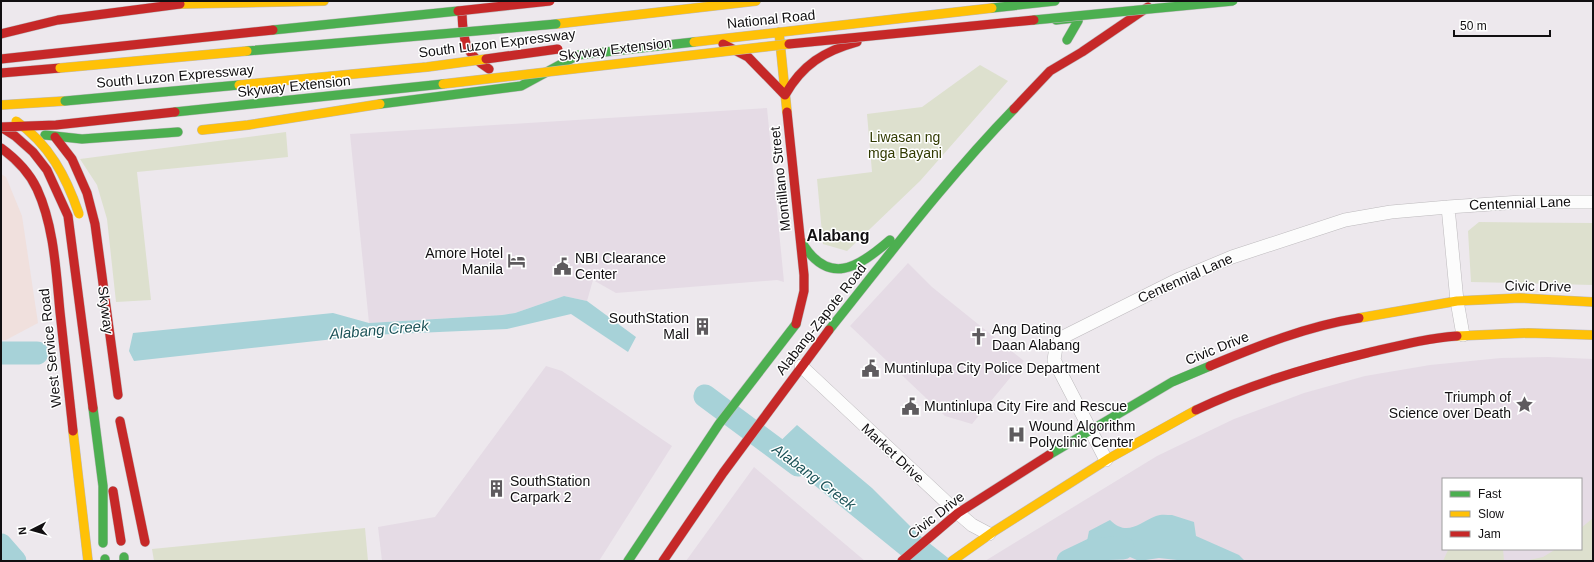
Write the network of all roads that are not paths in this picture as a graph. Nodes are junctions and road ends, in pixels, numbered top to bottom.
1 (324, 1) edge
2 (461, 1) edge
3 (550, 1) edge
4 (756, 1) edge
5 (996, 1) edge
6 (1055, 1) edge
7 (1110, 1) edge
8 (1157, 1) edge
9 (1233, 1) edge
10 (448, 2) dead end
11 (557, 14) dead end
12 (779, 32) junction
13 (1, 34) edge
14 (700, 41) junction
15 (1064, 46) junction
16 (573, 50) junction
17 (1, 59) edge
18 (1050, 71) junction
19 (1, 73) edge
20 (521, 86) junction
21 (785, 95) junction
22 (1, 105) edge
23 (7, 116) dead end
24 (1, 126) edge
25 (202, 130) dead end
26 (178, 132) dead end
27 (1, 135) edge
28 (55, 137) junction
29 (1, 148) edge
30 (1593, 202) edge
31 (928, 205) junction
32 (1448, 206) junction
33 (80, 222) dead end
34 (800, 241) junction
35 (1457, 301) junction
36 (1593, 302) edge
37 (797, 322) joint
38 (1463, 335) junction
39 (1593, 335) edge
40 (801, 366) junction
41 (118, 395) dead end
42 (120, 421) dead end
43 (1089, 430) junction
44 (1106, 460) junction
45 (110, 469) dead end
46 (90, 494) dead end
47 (94, 508) dead end
48 (958, 514) junction
49 (989, 534) junction
50 (121, 541) dead end
51 (145, 542) dead end
52 (88, 561) edge
53 (628, 561) edge
54 (662, 561) edge
55 (902, 561) edge
56 (952, 561) edge

1 - 13 main road
2 - 20 main road
3 - 17 main road, bridge
4 - 19 main road, South Luzon Expressway, bridge
5 - 16 main road, South Luzon Expressway
6 - 12 main road, National Road
7 - 15 main road, Alabang-Zapote Road
8 - 18 main road, Alabang-Zapote Road
9 - 24 main road, Skyway Extension, bridge
10 - 17 main road
11 - 16 main road
12 - 14 main road, National Road
12 - 21 main road, Montillano Street
14 - 16 main road, National Road
14 - 21 main road
15 - 18 main road, Alabang-Zapote Road
15 - 21 main road
16 - 20 main road, National Road
16 - 22 main road, South Luzon Expressway, bridge
18 - 31 main road, Alabang-Zapote Road
20 - 25 main road
21 - 34 main road, Montillano Street
23 - 33 main road, bridge
24 - 28 main road
24 - 47 main road, Skyway
26 - 28 main road
27 - 46 main road
28 - 41 main road
29 - 52 main road, West Service Road
30 - 32 street, Centennial Lane
31 - 34 main road
31 - 40 main road, Alabang-Zapote Road
32 - 35 street, Centennial Lane
32 - 43 street, Centennial Lane
34 - 37 main road, Montillano Street
35 - 36 main road, Civic Drive
35 - 38 street, Centennial Lane
35 - 43 main road, Civic Drive
37 - 53 main road, Alabang-Zapote Road
38 - 39 main road
38 - 44 main road
40 - 48 street, Market Drive
40 - 54 main road, Alabang-Zapote Road
42 - 51 main road
43 - 44 street, Centennial Lane
43 - 48 main road, Civic Drive
44 - 49 main road
45 - 50 main road
48 - 49 street, Market Drive
48 - 55 main road, Civic Drive
49 - 56 main road

